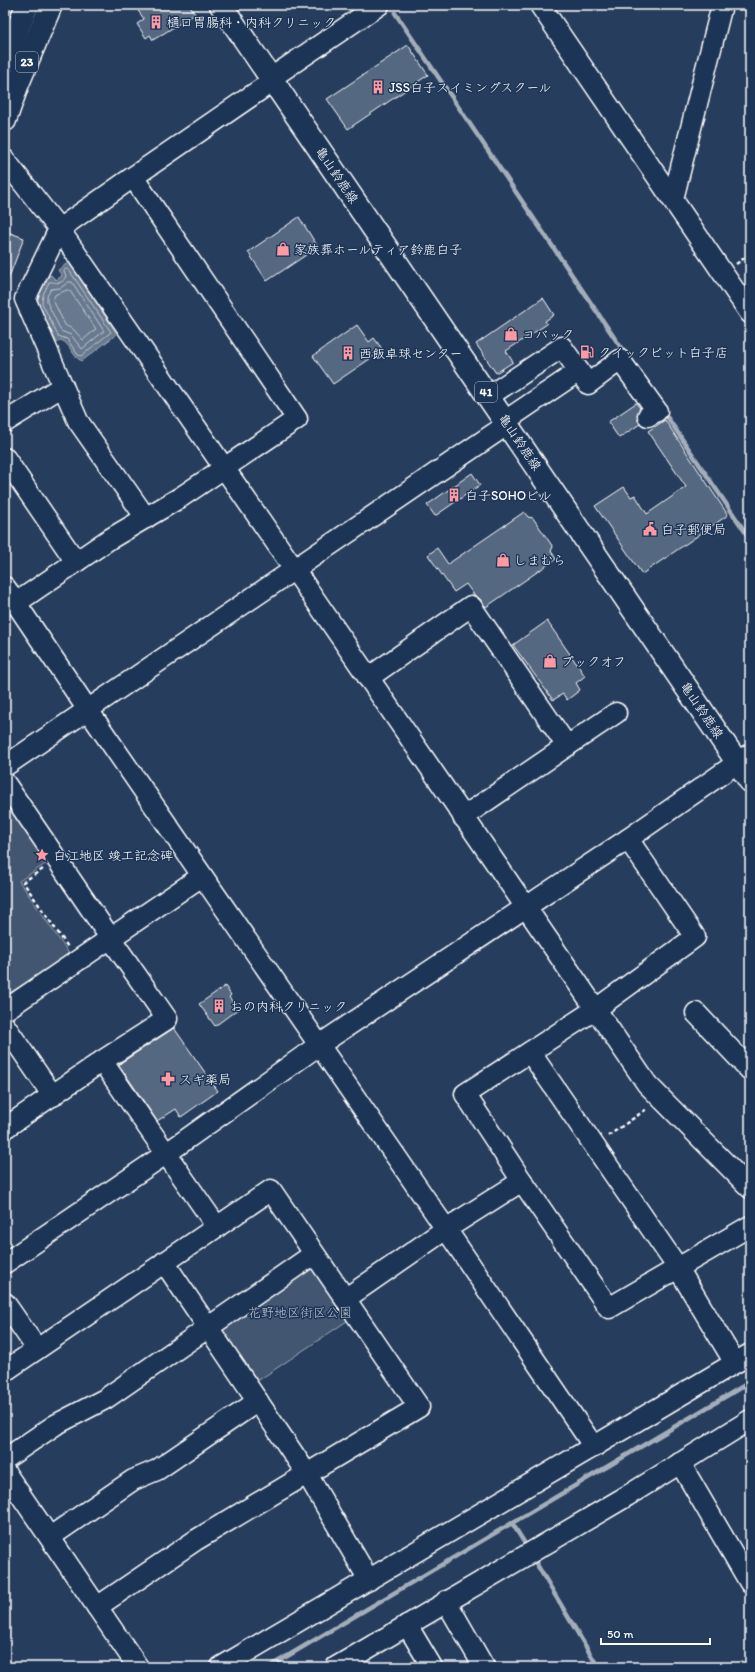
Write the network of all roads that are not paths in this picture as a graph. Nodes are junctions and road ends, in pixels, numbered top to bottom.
1 (27, 5) edge
2 (50, 5) edge
3 (221, 5) edge
4 (379, 5) edge
5 (540, 5) edge
6 (722, 5) edge
7 (5, 61) edge
8 (272, 80) junction
9 (5, 120) edge
10 (5, 160) edge
11 (133, 177) junction
12 (673, 199) junction
13 (59, 229) junction
14 (750, 313) edge
15 (579, 371) junction
16 (63, 386) junction
17 (489, 396) junction
18 (645, 411) dead end
19 (5, 422) edge
20 (506, 422) junction
21 (5, 458) edge
22 (224, 468) junction
23 (146, 518) junction
24 (76, 562) junction
25 (294, 569) junction
26 (5, 587) edge
27 (16, 604) junction
28 (368, 678) junction
29 (88, 710) junction
30 (616, 713) dead end
31 (567, 746) junction
32 (744, 758) edge
33 (5, 766) edge
34 (750, 781) edge
35 (5, 782) edge
36 (463, 817) junction
37 (628, 839) junction
38 (202, 876) junction
39 (526, 907) junction
40 (111, 939) junction
41 (596, 1009) junction
42 (5, 1010) edge
43 (696, 1013) dead end
44 (5, 1026) edge
45 (319, 1045) junction
46 (530, 1052) junction
47 (102, 1061) junction
48 (750, 1070) edge
49 (53, 1096) junction
50 (5, 1128) edge
51 (167, 1153) junction
52 (522, 1181) junction
53 (750, 1188) edge
54 (750, 1226) edge
55 (217, 1227) junction
56 (446, 1230) junction
57 (314, 1254) junction
58 (164, 1262) junction
59 (5, 1263) edge
60 (678, 1268) junction
61 (345, 1299) junction
62 (5, 1303) edge
63 (208, 1327) junction
64 (37, 1349) junction
65 (742, 1359) edge
66 (5, 1371) edge
67 (258, 1402) junction
68 (750, 1420) edge
69 (594, 1447) junction
70 (5, 1459) edge
71 (680, 1463) junction
72 (5, 1472) edge
73 (307, 1474) junction
74 (50, 1537) junction
75 (370, 1580) junction
76 (750, 1583) edge
77 (446, 1601) junction
78 (97, 1607) junction
79 (407, 1625) junction
80 (339, 1666) edge
81 (138, 1667) edge
82 (221, 1667) edge
83 (432, 1667) edge
84 (484, 1667) edge

1 - 7 main road, 23
2 - 9 main road, 23
3 - 8 main road, 亀山鈴鹿線 / 41
4 - 8 street
5 - 12 street
6 - 12 street
8 - 11 street
8 - 17 main road, 亀山鈴鹿線 / 41
10 - 13 street
11 - 13 street
11 - 22 street
12 - 14 street
13 - 16 street
13 - 22 street
15 - 17 street
15 - 18 street
15 - 20 street
16 - 19 street
16 - 23 street
17 - 20 main road, 亀山鈴鹿線 / 41
20 - 25 street
20 - 32 main road, 亀山鈴鹿線 / 41
21 - 24 street
22 - 23 street
22 - 25 street
23 - 24 street
24 - 27 street
25 - 28 street
25 - 29 street
26 - 27 street
27 - 29 street
28 - 31 street
28 - 36 street
29 - 33 street
29 - 38 street
30 - 31 street
31 - 36 street
32 - 34 main road, 亀山鈴鹿線 / 41
32 - 37 street
35 - 40 street
36 - 39 street
37 - 39 street
37 - 41 street
38 - 40 street
38 - 45 street
39 - 41 street
39 - 45 street
40 - 42 street
40 - 47 street
41 - 46 street
41 - 53 street
43 - 48 street
44 - 49 street
45 - 51 street
45 - 56 street
46 - 52 street
46 - 60 street
47 - 49 street
47 - 51 street
49 - 50 street
51 - 55 street
51 - 59 street
52 - 56 street
52 - 60 street
54 - 60 street
55 - 57 street
55 - 58 street
56 - 61 street
56 - 69 street
57 - 61 street
57 - 63 street
58 - 63 street
58 - 64 street
60 - 65 street
61 - 73 street
62 - 64 street
63 - 67 street
63 - 70 street
64 - 66 street
65 - 69 street
67 - 73 street
67 - 74 street
68 - 71 street
69 - 75 street
71 - 76 street
71 - 77 street
72 - 74 street
73 - 75 street
73 - 78 street
74 - 78 street
75 - 82 street
77 - 79 street
77 - 84 street
78 - 81 street
79 - 80 street
79 - 83 street

